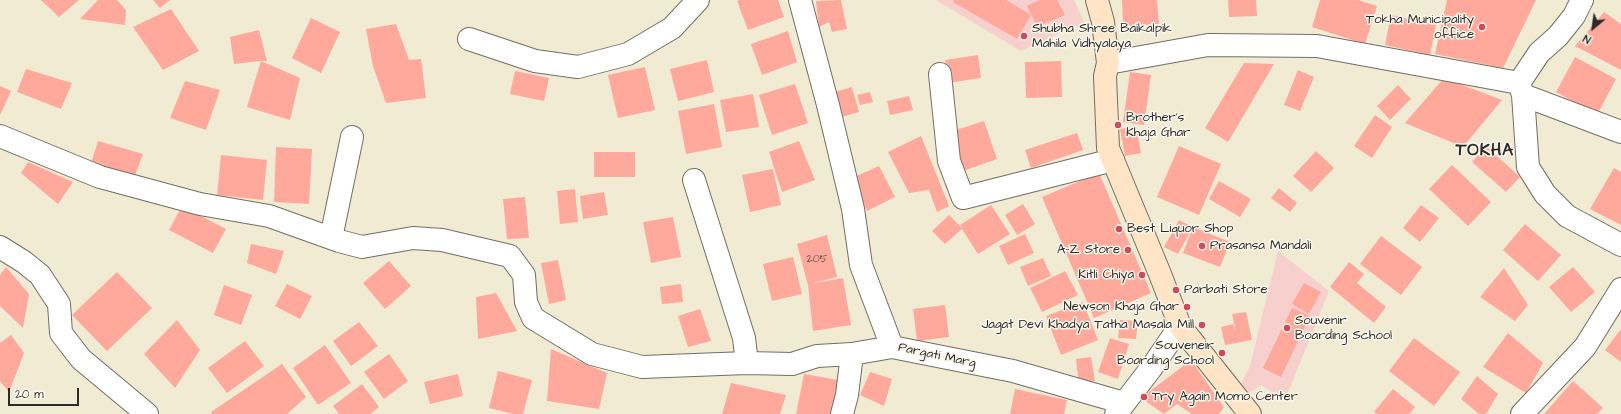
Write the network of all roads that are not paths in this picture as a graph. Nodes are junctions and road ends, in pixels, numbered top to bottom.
1 (698, 0) edge
2 (800, 0) edge
3 (1097, 0) edge
4 (1582, 0) edge
5 (469, 39) dead end
6 (1108, 63) junction
7 (940, 74) dead end
8 (1521, 89) junction
9 (1621, 132) edge
10 (0, 136) edge
11 (352, 137) dead end
12 (1113, 160) junction
13 (694, 180) dead end
14 (331, 238) junction
15 (1621, 245) edge
16 (0, 249) edge
17 (1621, 289) edge
18 (1180, 326) junction
19 (892, 346) junction
20 (852, 354) junction
21 (747, 363) junction
22 (1120, 409) edge
23 (147, 414) edge
24 (842, 414) edge
25 (1250, 414) edge
26 (1522, 414) edge

1 - 5 street
2 - 19 street
3 - 6 street
4 - 8 street
6 - 8 street
6 - 12 street
7 - 12 street
8 - 9 street
8 - 15 street
10 - 14 street, Pargati Marg
11 - 14 street
12 - 18 street
13 - 21 street
14 - 21 street, Pargati Marg
16 - 23 street
17 - 26 street
18 - 22 street
18 - 25 street
19 - 20 street, Pargati Marg
19 - 22 street, Pargati Marg
20 - 21 street, Pargati Marg
20 - 24 street

